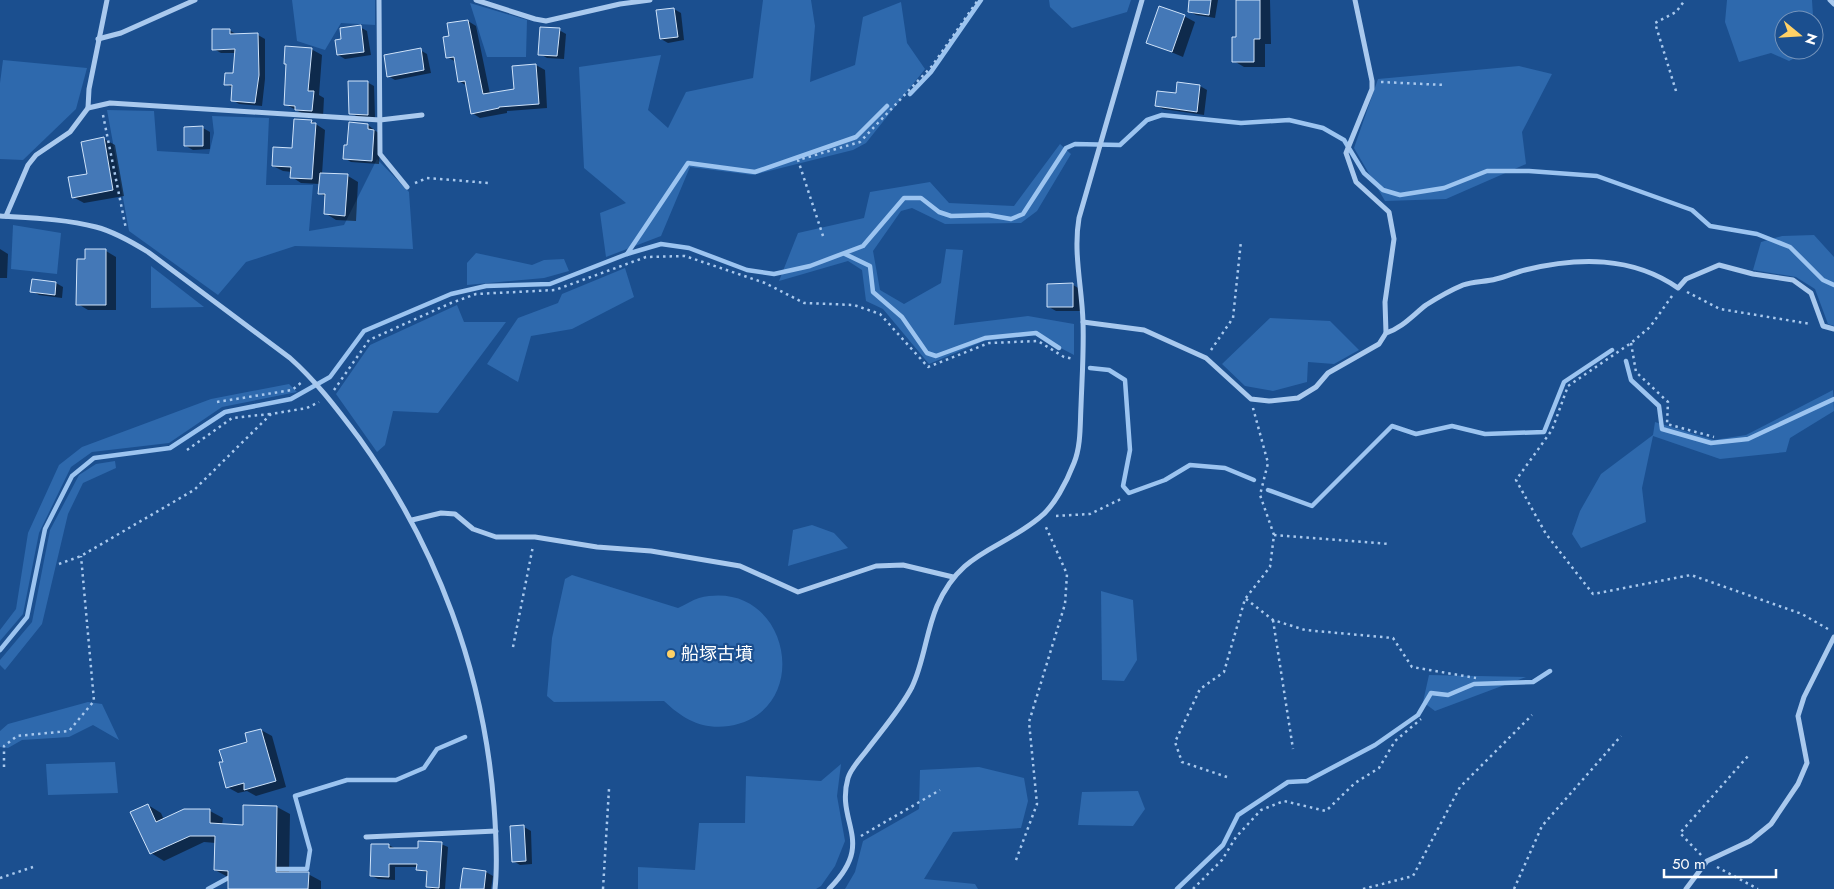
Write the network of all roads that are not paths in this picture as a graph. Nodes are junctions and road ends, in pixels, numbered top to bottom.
1 (107, 0) edge
2 (195, 0) edge
3 (379, 0) edge
4 (476, 0) edge
5 (650, 0) edge
6 (1142, 0) edge
7 (1355, 0) edge
8 (1830, 0) edge
9 (1834, 4) edge
10 (98, 39) junction
11 (88, 108) junction
12 (422, 115) dead end
13 (380, 120) junction
14 (406, 187) road end
15 (3, 216) edge
16 (1083, 322) junction
17 (1834, 330) edge
18 (1386, 333) junction
19 (412, 520) junction
20 (952, 577) junction
21 (1834, 637) edge
22 (496, 831) junction
23 (366, 837) dead end
24 (495, 889) edge
25 (829, 889) edge
26 (1686, 889) edge

1 - 10 street
2 - 10 street
3 - 13 street
4 - 5 street
6 - 16 street
7 - 18 street
8 - 9 street
10 - 11 street
11 - 13 street
11 - 15 street
12 - 13 street
13 - 14 street
15 - 19 street
16 - 18 street
16 - 20 street
17 - 18 street
19 - 20 street
19 - 22 street
20 - 25 street
21 - 26 street
22 - 23 street
22 - 24 street

